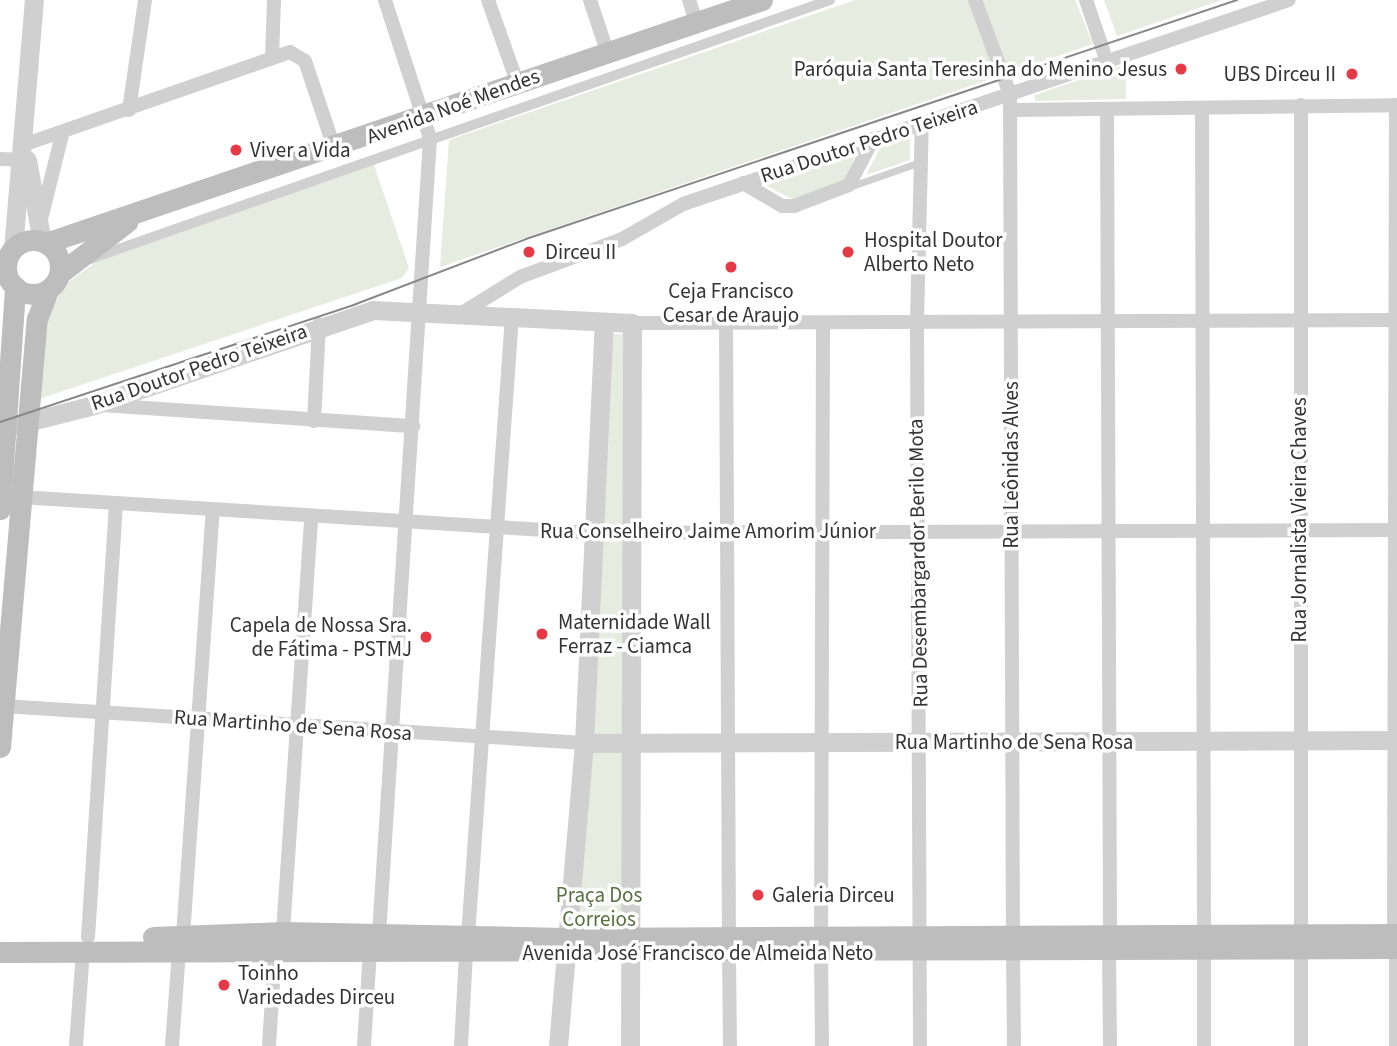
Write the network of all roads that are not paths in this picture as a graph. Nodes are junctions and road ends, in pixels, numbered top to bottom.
1 (34, 0) edge
2 (145, 0) edge
3 (274, 0) edge
4 (385, 0) edge
5 (488, 0) edge
6 (590, 0) edge
7 (689, 0) edge
8 (762, 0) edge
9 (830, 0) edge
10 (975, 0) edge
11 (1086, 0) edge
12 (1289, 0) edge
13 (696, 22) junction
14 (607, 51) junction
15 (272, 58) junction
16 (1107, 62) junction
17 (517, 82) junction
18 (1010, 94) junction
19 (1301, 105) junction
20 (1396, 106) edge
21 (1107, 109) junction
22 (1202, 109) junction
23 (129, 110) junction
24 (1010, 110) junction
25 (425, 115) junction
26 (922, 123) junction
27 (62, 135) junction
28 (430, 138) junction
29 (873, 139) junction
30 (334, 147) junction
31 (24, 155) junction
32 (0, 159) edge
33 (921, 162) junction
34 (743, 183) junction
35 (845, 188) junction
36 (143, 212) junction
37 (41, 219) junction
38 (44, 243) junction
39 (7, 258) edge
40 (54, 282) junction
41 (15, 287) junction
42 (421, 309) junction
43 (462, 313) junction
44 (512, 316) junction
45 (1298, 320) junction
46 (1396, 320) edge
47 (1011, 321) junction
48 (1108, 321) junction
49 (1202, 321) junction
50 (917, 322) junction
51 (604, 323) junction
52 (632, 323) junction
53 (726, 323) junction
54 (824, 323) junction
55 (319, 324) junction
56 (94, 405) junction
57 (314, 421) junction
58 (17, 426) junction
59 (413, 426) junction
60 (20, 497) junction
61 (116, 504) junction
62 (0, 509) edge
63 (213, 510) junction
64 (311, 516) junction
65 (407, 522) junction
66 (500, 528) junction
67 (1299, 530) junction
68 (1396, 530) edge
69 (1011, 531) junction
70 (1108, 531) junction
71 (1203, 531) junction
72 (917, 532) junction
73 (593, 533) junction
74 (629, 533) junction
75 (729, 533) junction
76 (823, 533) junction
77 (3, 706) junction
78 (102, 713) junction
79 (199, 719) junction
80 (297, 726) junction
81 (393, 732) junction
82 (484, 739) junction
83 (1299, 740) junction
84 (1396, 740) edge
85 (1012, 741) junction
86 (1109, 741) junction
87 (1203, 741) junction
88 (822, 742) junction
89 (584, 743) junction
90 (729, 743) junction
91 (920, 743) junction
92 (631, 745) junction
93 (0, 747) edge
94 (0, 937) edge
95 (279, 941) junction
96 (1396, 941) edge
97 (375, 942) junction
98 (1110, 942) junction
99 (1300, 942) junction
100 (1013, 943) junction
101 (1204, 943) junction
102 (85, 944) junction
103 (181, 944) junction
104 (821, 944) junction
105 (919, 944) junction
106 (467, 945) junction
107 (631, 945) junction
108 (729, 945) junction
109 (565, 946) junction
110 (0, 952) edge
111 (76, 1046) edge
112 (172, 1046) edge
113 (269, 1046) edge
114 (364, 1046) edge
115 (461, 1046) edge
116 (558, 1046) edge
117 (630, 1046) edge
118 (730, 1046) edge
119 (822, 1046) edge
120 (919, 1046) edge
121 (1014, 1046) edge
122 (1110, 1046) edge
123 (1205, 1046) edge
124 (1301, 1046) edge
125 (1396, 1046) edge

1 - 31 street
2 - 23 street
3 - 15 street
4 - 25 street
5 - 17 street
6 - 14 street
7 - 13 street
8 - 13 main road, Avenida Noé Mendes
9 - 28 street
10 - 18 street, Rua Leônidas Alves
11 - 16 street
12 - 16 street, Rua Doutor Pedro Teixeira
13 - 14 main road, Avenida Noé Mendes
14 - 17 main road, Avenida Noé Mendes
15 - 23 street
15 - 30 street
16 - 18 street, Rua Doutor Pedro Teixeira
17 - 25 main road, Avenida Noé Mendes
18 - 24 street, Rua Leônidas Alves
18 - 26 street, Rua Doutor Pedro Teixeira
19 - 20 street
19 - 22 street
19 - 45 street, Rua Jornalista Vieira Chaves
20 - 46 street
21 - 22 street
21 - 24 street
21 - 48 street
22 - 49 street
23 - 27 street
24 - 47 street, Rua Leônidas Alves
25 - 28 street
25 - 30 main road, Avenida Noé Mendes
26 - 29 street, Rua Doutor Pedro Teixeira
26 - 33 street, Rua Desembargardor Berilo Mota
27 - 31 street
27 - 37 street
28 - 40 street
28 - 42 street
29 - 34 street, Rua Doutor Pedro Teixeira
29 - 35 street
30 - 36 main road, Avenida Noé Mendes
31 - 32 street
31 - 37 street
31 - 39 street
33 - 35 lane
33 - 50 street, Rua Desembargardor Berilo Mota
34 - 35 street
34 - 43 street, Rua Doutor Pedro Teixeira
36 - 38 main road, Avenida Noé Mendes
36 - 40 main road, Avenida Noé Mendes
37 - 38 street
38 - 39 main road
38 - 40 main road
39 - 41 main road
40 - 41 main road
40 - 58 main road
41 - 58 main road
42 - 43 street, Rua Doutor Pedro Teixeira
42 - 55 street, Rua Doutor Pedro Teixeira
42 - 59 street
43 - 44 street, Rua Doutor Pedro Teixeira
44 - 51 street, Rua Doutor Pedro Teixeira
44 - 66 street
45 - 46 street
45 - 49 street
45 - 67 street, Rua Jornalista Vieira Chaves
46 - 68 street
47 - 48 street
47 - 50 street
47 - 69 street, Rua Leônidas Alves
48 - 49 street
48 - 70 street
49 - 71 street
50 - 54 street
50 - 72 street, Rua Desembargardor Berilo Mota
51 - 52 street, Rua Doutor Pedro Teixeira
51 - 73 street
52 - 53 street
52 - 74 street
53 - 54 street
53 - 75 street
54 - 76 street
55 - 56 street, Rua Doutor Pedro Teixeira
55 - 57 street
56 - 57 street
56 - 58 street, Rua Doutor Pedro Teixeira
57 - 59 street
58 - 60 main road
58 - 62 main road
59 - 65 street
60 - 61 street, Rua Conselheiro Jaime Amorim Júnior
60 - 77 main road
61 - 63 street, Rua Conselheiro Jaime Amorim Júnior
61 - 78 street
63 - 64 street, Rua Conselheiro Jaime Amorim Júnior
63 - 79 street
64 - 65 street, Rua Conselheiro Jaime Amorim Júnior
64 - 80 street
65 - 66 street, Rua Conselheiro Jaime Amorim Júnior
65 - 81 street
66 - 73 street, Rua Conselheiro Jaime Amorim Júnior
66 - 82 street
67 - 68 street, Rua Conselheiro Jaime Amorim Júnior
67 - 71 street, Rua Conselheiro Jaime Amorim Júnior
67 - 83 street, Rua Jornalista Vieira Chaves
68 - 84 street
69 - 70 street, Rua Conselheiro Jaime Amorim Júnior
69 - 72 street, Rua Conselheiro Jaime Amorim Júnior
69 - 85 street, Rua Leônidas Alves
70 - 71 street, Rua Conselheiro Jaime Amorim Júnior
70 - 86 street
71 - 87 street
72 - 76 street, Rua Conselheiro Jaime Amorim Júnior
72 - 91 street, Rua Desembargardor Berilo Mota
73 - 74 street, Rua Conselheiro Jaime Amorim Júnior
73 - 89 street
74 - 75 street, Rua Conselheiro Jaime Amorim Júnior
74 - 92 street
75 - 76 street, Rua Conselheiro Jaime Amorim Júnior
75 - 90 street
76 - 88 street
77 - 78 street, Rua Martinho de Sena Rosa
77 - 93 main road
78 - 79 street, Rua Martinho de Sena Rosa
78 - 102 street
79 - 80 street, Rua Martinho de Sena Rosa
79 - 103 street
80 - 81 street, Rua Martinho de Sena Rosa
80 - 95 street
81 - 82 street, Rua Martinho de Sena Rosa
81 - 97 street
82 - 89 street, Rua Martinho de Sena Rosa
82 - 106 street
83 - 84 street, Rua Martinho de Sena Rosa
83 - 87 street, Rua Martinho de Sena Rosa
83 - 99 street, Rua Jornalista Vieira Chaves
84 - 96 street
85 - 86 street, Rua Martinho de Sena Rosa
85 - 91 street, Rua Martinho de Sena Rosa
85 - 100 street, Rua Leônidas Alves
86 - 87 street, Rua Martinho de Sena Rosa
86 - 98 street
87 - 101 street
88 - 90 street, Rua Martinho de Sena Rosa
88 - 91 street, Rua Martinho de Sena Rosa
88 - 104 street
89 - 92 street, Rua Martinho de Sena Rosa
89 - 109 street
90 - 92 street, Rua Martinho de Sena Rosa
90 - 108 street
91 - 105 street, Rua Desembargardor Berilo Mota
92 - 107 street
94 - 102 main road, Avenida José Francisco de Almeida Neto
95 - 97 main road, Avenida José Francisco de Almeida Neto
95 - 103 main road, Avenida José Francisco de Almeida Neto
95 - 113 street
96 - 99 main road, Avenida José Francisco de Almeida Neto
96 - 125 street
97 - 106 main road, Avenida José Francisco de Almeida Neto
97 - 114 street
98 - 100 main road, Avenida José Francisco de Almeida Neto
98 - 101 main road, Avenida José Francisco de Almeida Neto
98 - 122 street
99 - 101 main road, Avenida José Francisco de Almeida Neto
99 - 124 street, Rua Jornalista Vieira Chaves
100 - 105 main road, Avenida José Francisco de Almeida Neto
100 - 121 street, Rua Leônidas Alves
101 - 123 street
102 - 103 main road, Avenida José Francisco de Almeida Neto
102 - 110 main road, Avenida José Francisco de Almeida Neto
102 - 111 street
103 - 112 street
104 - 105 main road, Avenida José Francisco de Almeida Neto
104 - 108 main road, Avenida José Francisco de Almeida Neto
104 - 119 street
105 - 120 street, Rua Desembargardor Berilo Mota
106 - 109 main road, Avenida José Francisco de Almeida Neto
106 - 115 street
107 - 108 main road, Avenida José Francisco de Almeida Neto
107 - 109 main road, Avenida José Francisco de Almeida Neto
107 - 117 street
108 - 118 street
109 - 116 street

